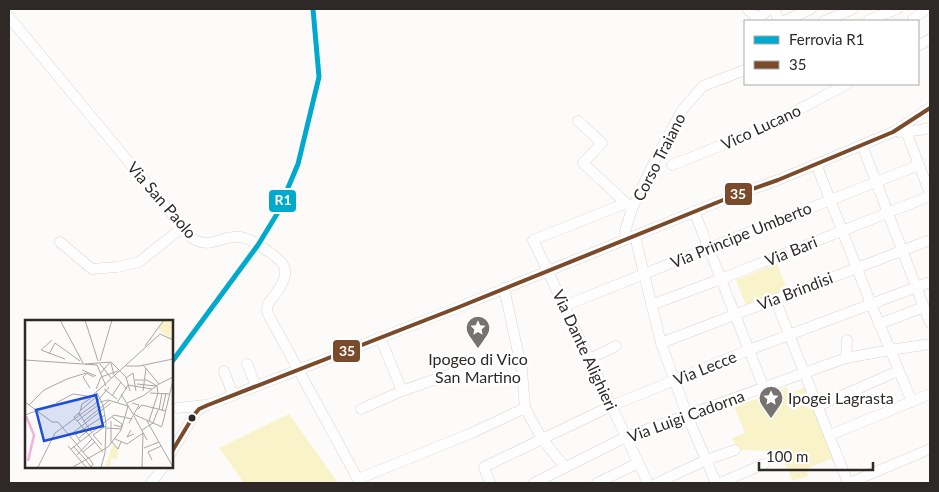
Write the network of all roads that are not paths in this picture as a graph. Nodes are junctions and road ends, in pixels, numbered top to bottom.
1 (747, 9) edge
2 (770, 9) edge
3 (774, 9) edge
4 (811, 9) edge
5 (853, 9) edge
6 (897, 9) edge
7 (926, 9) edge
8 (9, 17) edge
9 (913, 19) dead end
10 (757, 20) edge
11 (781, 20) edge
12 (784, 20) edge
13 (826, 20) edge
14 (869, 20) dead end
15 (930, 38) edge
16 (919, 45) edge
17 (744, 70) edge
18 (845, 85) edge
19 (930, 108) edge
20 (578, 121) dead end
21 (930, 128) edge
22 (906, 131) junction
23 (893, 132) junction
24 (862, 145) junction
25 (816, 164) junction
26 (672, 165) dead end
27 (919, 166) junction
28 (876, 182) junction
29 (930, 195) edge
30 (831, 200) junction
31 (629, 206) junction
32 (694, 211) junction
33 (887, 213) junction
34 (183, 227) junction
35 (843, 231) junction
36 (631, 238) junction
37 (930, 240) edge
38 (60, 242) dead end
39 (709, 248) junction
40 (902, 251) junction
41 (858, 268) junction
42 (548, 271) junction
43 (644, 274) junction
44 (721, 279) junction
45 (930, 282) edge
46 (916, 287) junction
47 (504, 288) junction
48 (775, 299) junction
49 (871, 304) junction
50 (651, 305) junction
51 (564, 306) junction
52 (924, 307) junction
53 (735, 314) junction
54 (879, 324) junction
55 (930, 324) edge
56 (790, 334) junction
57 (380, 337) junction
58 (847, 340) dead end
59 (661, 343) junction
60 (930, 344) edge
61 (616, 346) dead end
62 (749, 350) junction
63 (890, 350) junction
64 (846, 358) junction
65 (589, 359) junction
66 (248, 364) dead end
67 (299, 370) junction
68 (898, 371) junction
69 (224, 372) dead end
70 (805, 373) junction
71 (450, 374) dead end
72 (674, 380) junction
73 (256, 386) junction
74 (764, 388) junction
75 (402, 391) junction
76 (930, 394) edge
77 (232, 395) junction
78 (912, 402) junction
79 (208, 405) junction
80 (611, 406) junction
81 (818, 406) junction
82 (178, 408) dead end
83 (525, 408) junction
84 (361, 409) dead end
85 (687, 415) junction
86 (830, 435) junction
87 (626, 437) junction
88 (542, 439) junction
89 (930, 449) edge
90 (735, 450) dead end
91 (172, 452) edge
92 (706, 460) junction
93 (638, 463) junction
94 (764, 464) dead end
95 (163, 467) edge
96 (565, 467) junction
97 (359, 481) edge
98 (151, 483) edge
99 (490, 483) edge
100 (534, 483) edge
101 (597, 483) edge
102 (648, 483) edge
103 (657, 483) edge
104 (716, 483) edge
105 (720, 483) edge
106 (849, 483) edge

1 - 10 street
2 - 10 street
3 - 11 street
4 - 12 street
5 - 13 street
6 - 14 street
7 - 9 street
8 - 34 street, Via San Paolo
15 - 16 street
17 - 31 street, Corso Traiano
18 - 26 street, Vico Lucano
19 - 23 street
20 - 31 street
21 - 22 street
22 - 23 street
22 - 27 street
23 - 24 street
24 - 25 street
24 - 28 street
25 - 30 street
25 - 32 street
27 - 28 street, Via Principe Umberto
27 - 29 street
28 - 30 street, Via Principe Umberto
28 - 33 street
29 - 33 street, Via Bari
30 - 35 street
30 - 39 street, Via Principe Umberto
31 - 36 street, Corso Traiano
31 - 42 street, Via Dante Alighieri
32 - 36 street
32 - 39 street
33 - 35 street, Via Bari
33 - 40 street
34 - 38 street
34 - 67 street, Via San Paolo
35 - 41 street
35 - 44 street, Via Bari
36 - 42 street
36 - 43 street
37 - 40 street, Via Brindisi
39 - 43 street, Via Principe Umberto
39 - 44 street
40 - 41 street, Via Brindisi
40 - 46 street
41 - 48 street, Via Brindisi
41 - 49 street
42 - 47 street
42 - 51 street, Via Dante Alighieri
43 - 50 street
43 - 51 street, Via Principe Umberto
44 - 50 street, Via Bari
44 - 53 street
45 - 46 street, Via Lecce
46 - 49 street, Via Lecce
46 - 52 street
47 - 57 street
47 - 83 street
48 - 53 street, Via Brindisi
48 - 56 street
49 - 54 street
49 - 56 street, Via Lecce
50 - 59 street
51 - 65 street, Via Dante Alighieri
52 - 54 street
52 - 55 street
53 - 59 street, Via Brindisi
53 - 62 street
54 - 63 street
56 - 62 street, Via Lecce
56 - 70 street
57 - 67 street
57 - 75 street
58 - 64 street
59 - 72 street
60 - 63 street, Via Luigi Cadorna
61 - 65 street
62 - 72 street, Via Lecce
62 - 74 street
63 - 64 street, Via Luigi Cadorna
63 - 68 street
64 - 70 street, Via Luigi Cadorna
65 - 80 street, Via Dante Alighieri
66 - 73 street
67 - 73 street
67 - 97 street
68 - 78 street
68 - 81 street
69 - 77 street
70 - 74 street, Via Luigi Cadorna
70 - 81 street
71 - 75 street
72 - 80 street, Via Lecce
72 - 85 street
73 - 77 street
74 - 85 street, Via Luigi Cadorna
75 - 84 street
76 - 78 street
77 - 79 street
78 - 86 street
79 - 82 street
79 - 91 street
80 - 87 street, Via Dante Alighieri
80 - 88 street, Via Lecce
81 - 86 street
83 - 88 street
83 - 97 street
85 - 87 street, Via Luigi Cadorna
85 - 92 street
86 - 106 street
87 - 93 street, Via Dante Alighieri
87 - 96 street, Via Luigi Cadorna
88 - 96 street
88 - 99 street, Via Lecce
89 - 106 street
90 - 92 street
92 - 103 street
92 - 104 street
93 - 101 street
93 - 102 street, Via Dante Alighieri
94 - 105 street
95 - 98 street
96 - 100 street, Via Luigi Cadorna

